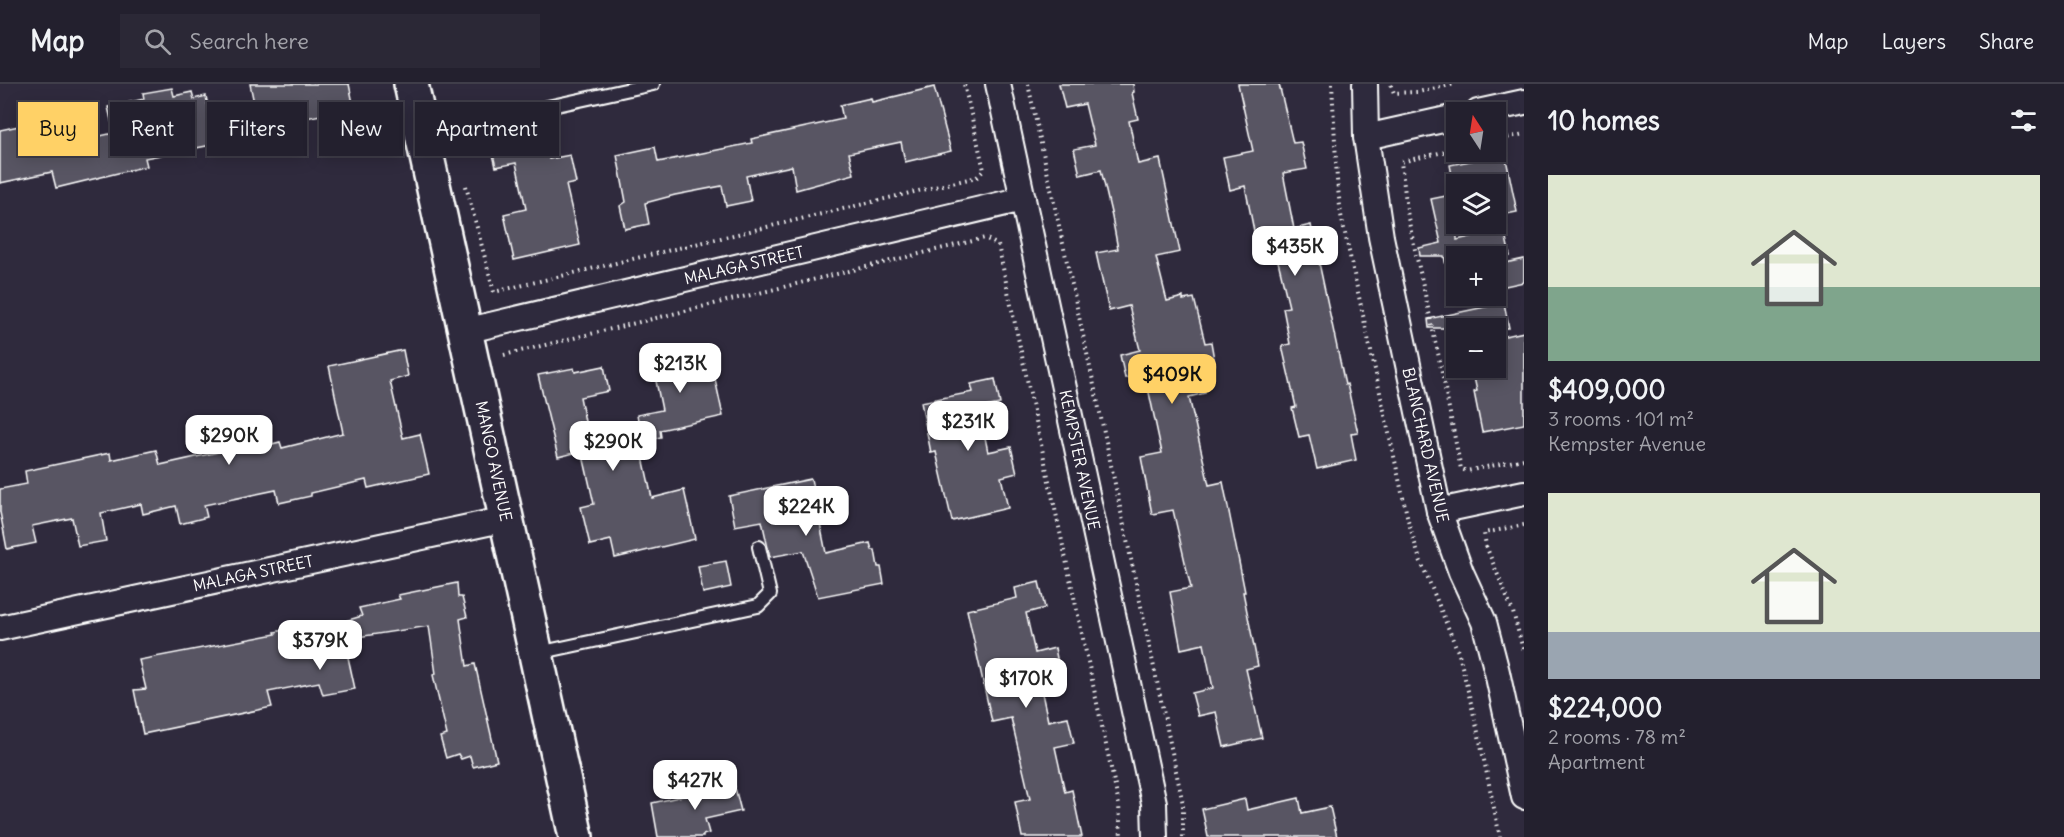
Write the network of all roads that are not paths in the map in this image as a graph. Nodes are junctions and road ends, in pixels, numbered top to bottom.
1 (411, 84) edge
2 (653, 84) edge
3 (998, 84) edge
4 (1365, 84) edge
5 (1524, 102) edge
6 (415, 103) edge
7 (559, 105) edge
8 (1506, 106) edge
9 (1446, 119) edge
10 (1366, 137) junction
11 (427, 156) edge
12 (1023, 200) junction
13 (465, 331) junction
14 (1524, 493) edge
15 (1439, 511) junction
16 (506, 519) junction
17 (759, 547) dead end
18 (0, 628) edge
19 (536, 654) junction
20 (1524, 797) edge
21 (576, 837) edge
22 (1155, 837) edge

1 - 6 street, MANGO AVENUE
2 - 7 lane
3 - 12 street, KEMPSTER AVENUE
4 - 10 street, BLANCHARD AVENUE
5 - 8 street
9 - 10 street
10 - 15 street, BLANCHARD AVENUE
11 - 13 street, MANGO AVENUE
12 - 13 street, MALAGA STREET
12 - 22 street, KEMPSTER AVENUE
13 - 16 street, MANGO AVENUE
14 - 15 street
15 - 20 street, BLANCHARD AVENUE
16 - 18 street, MALAGA STREET
16 - 19 street, MANGO AVENUE
17 - 19 lane
19 - 21 street, MANGO AVENUE

